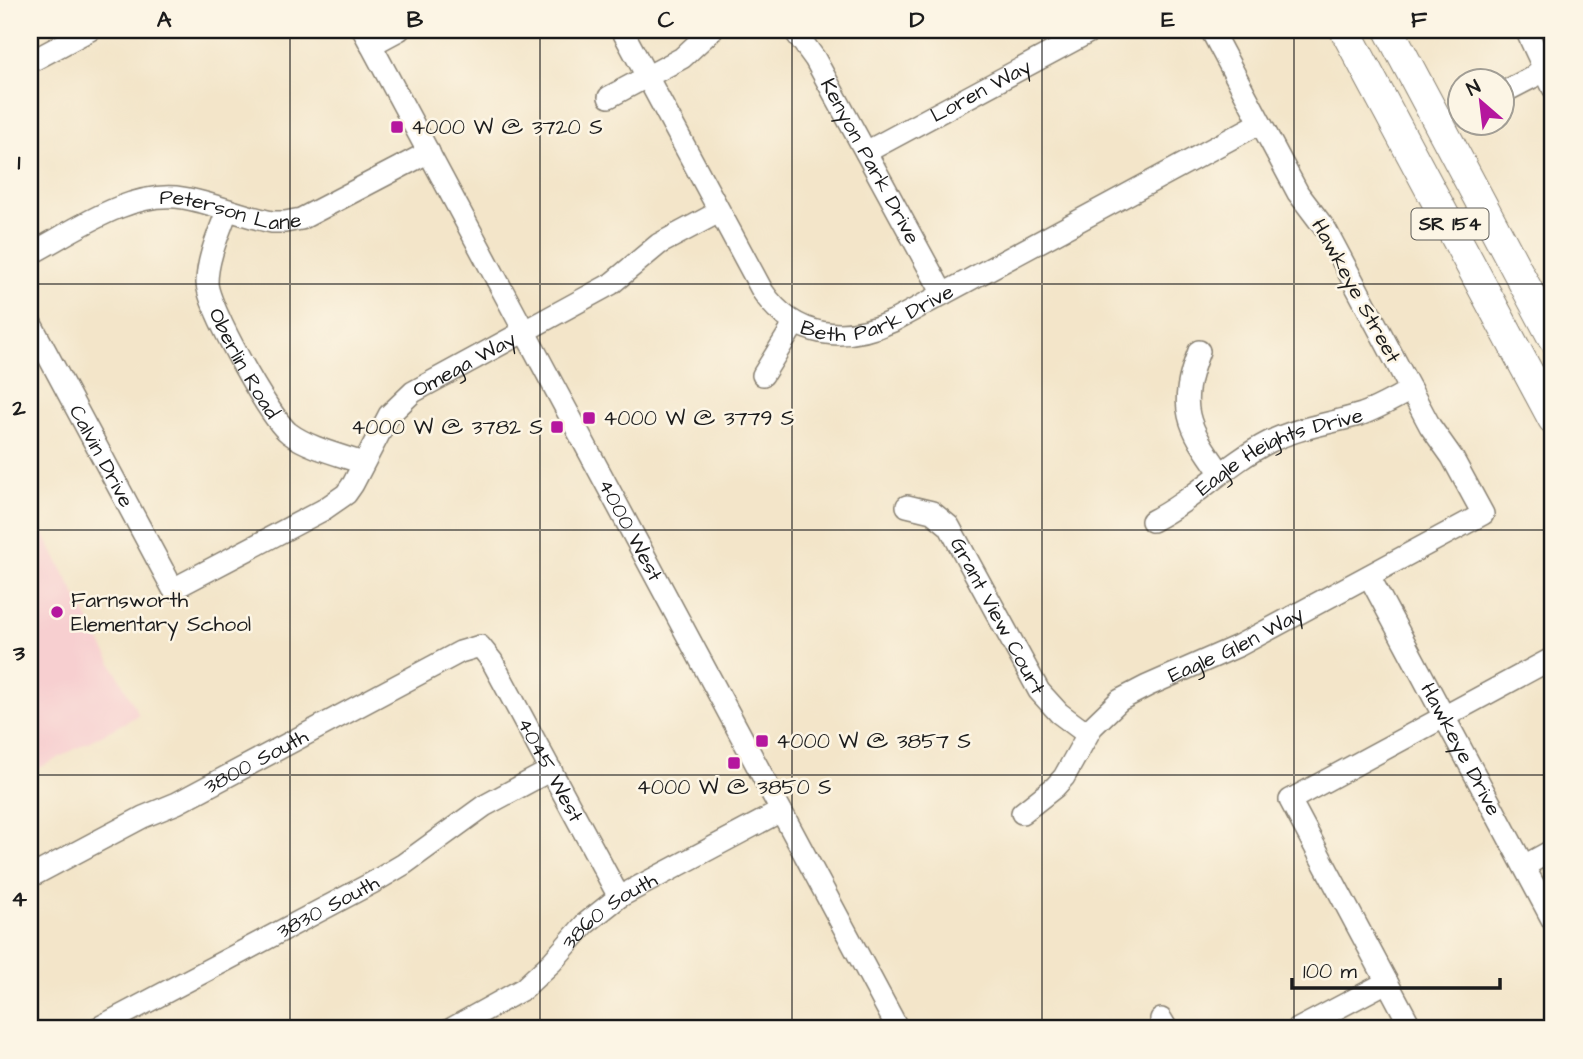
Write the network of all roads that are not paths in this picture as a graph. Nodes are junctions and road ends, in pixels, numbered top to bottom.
1 (90, 30) edge
2 (399, 30) edge
3 (622, 30) edge
4 (712, 30) edge
5 (793, 30) edge
6 (1093, 30) edge
7 (1211, 30) edge
8 (1345, 30) edge
9 (1389, 30) edge
10 (1525, 30) edge
11 (367, 37) edge
12 (30, 62) edge
13 (1549, 64) edge
14 (647, 77) junction
15 (1516, 86) edge
16 (1553, 88) edge
17 (608, 97) dead end
18 (1261, 123) junction
19 (429, 152) junction
20 (866, 152) junction
21 (227, 211) junction
22 (719, 212) junction
23 (30, 254) edge
24 (943, 294) junction
25 (30, 322) edge
26 (795, 323) junction
27 (524, 331) junction
28 (1553, 338) edge
29 (1199, 351) dead end
30 (763, 376) dead end
31 (1411, 390) junction
32 (1553, 419) edge
33 (363, 463) junction
34 (1221, 473) junction
35 (907, 506) dead end
36 (1483, 514) joint
37 (1152, 521) dead end
38 (1369, 576) junction
39 (173, 589) joint
40 (480, 646) joint
41 (1553, 659) edge
42 (1444, 716) junction
43 (1087, 734) junction
44 (551, 769) junction
45 (781, 811) junction
46 (1022, 813) dead end
47 (1553, 850) edge
48 (1524, 866) junction
49 (30, 877) edge
50 (619, 897) junction
51 (1553, 921) edge
52 (1387, 982) junction
53 (96, 1029) edge
54 (451, 1029) edge
55 (898, 1029) edge
56 (1298, 1029) edge
57 (1412, 1029) edge

1 - 12 street
2 - 11 street
3 - 14 street, Beth Park Drive
4 - 14 street
5 - 20 street, Kenyon Park Drive
6 - 20 street, Loren Way
7 - 18 street, Hawkeye Street
8 - 32 highway, SR 154
9 - 28 highway, SR 154
10 - 13 street
11 - 19 street, 4000 West
13 - 15 street
13 - 16 street
14 - 17 street
14 - 22 street, Beth Park Drive
18 - 24 street, Beth Park Drive
18 - 31 street, Hawkeye Street
19 - 21 street, Peterson Lane
19 - 27 street, 4000 West
20 - 24 street, Kenyon Park Drive
21 - 23 street, Peterson Lane
21 - 33 street, Oberlin Road
22 - 26 street, Beth Park Drive
22 - 27 street, Omega Way
24 - 26 street, Beth Park Drive
25 - 39 street, Calvin Drive
26 - 30 street
27 - 33 street, Omega Way
27 - 45 street, 4000 West
29 - 34 street
31 - 34 street, Eagle Heights Drive
31 - 36 street, Hawkeye Street
33 - 39 street, Omega Way
34 - 37 street, Eagle Heights Drive
35 - 43 street, Grant View Court
36 - 38 street, Eagle Glen Way
38 - 42 street, Hawkeye Drive
38 - 43 street, Eagle Glen Way
40 - 44 street, 4045 West
40 - 49 street, 3800 South
41 - 42 street
42 - 48 street, Hawkeye Drive
42 - 52 street
43 - 46 street, Eagle Glen Way
44 - 50 street, 4045 West
44 - 53 street, 3830 South
45 - 50 street, 3860 South
45 - 55 street, 4000 West
47 - 48 street
48 - 51 street, Hawkeye Drive
50 - 54 street, 3860 South
52 - 56 street
52 - 57 street

